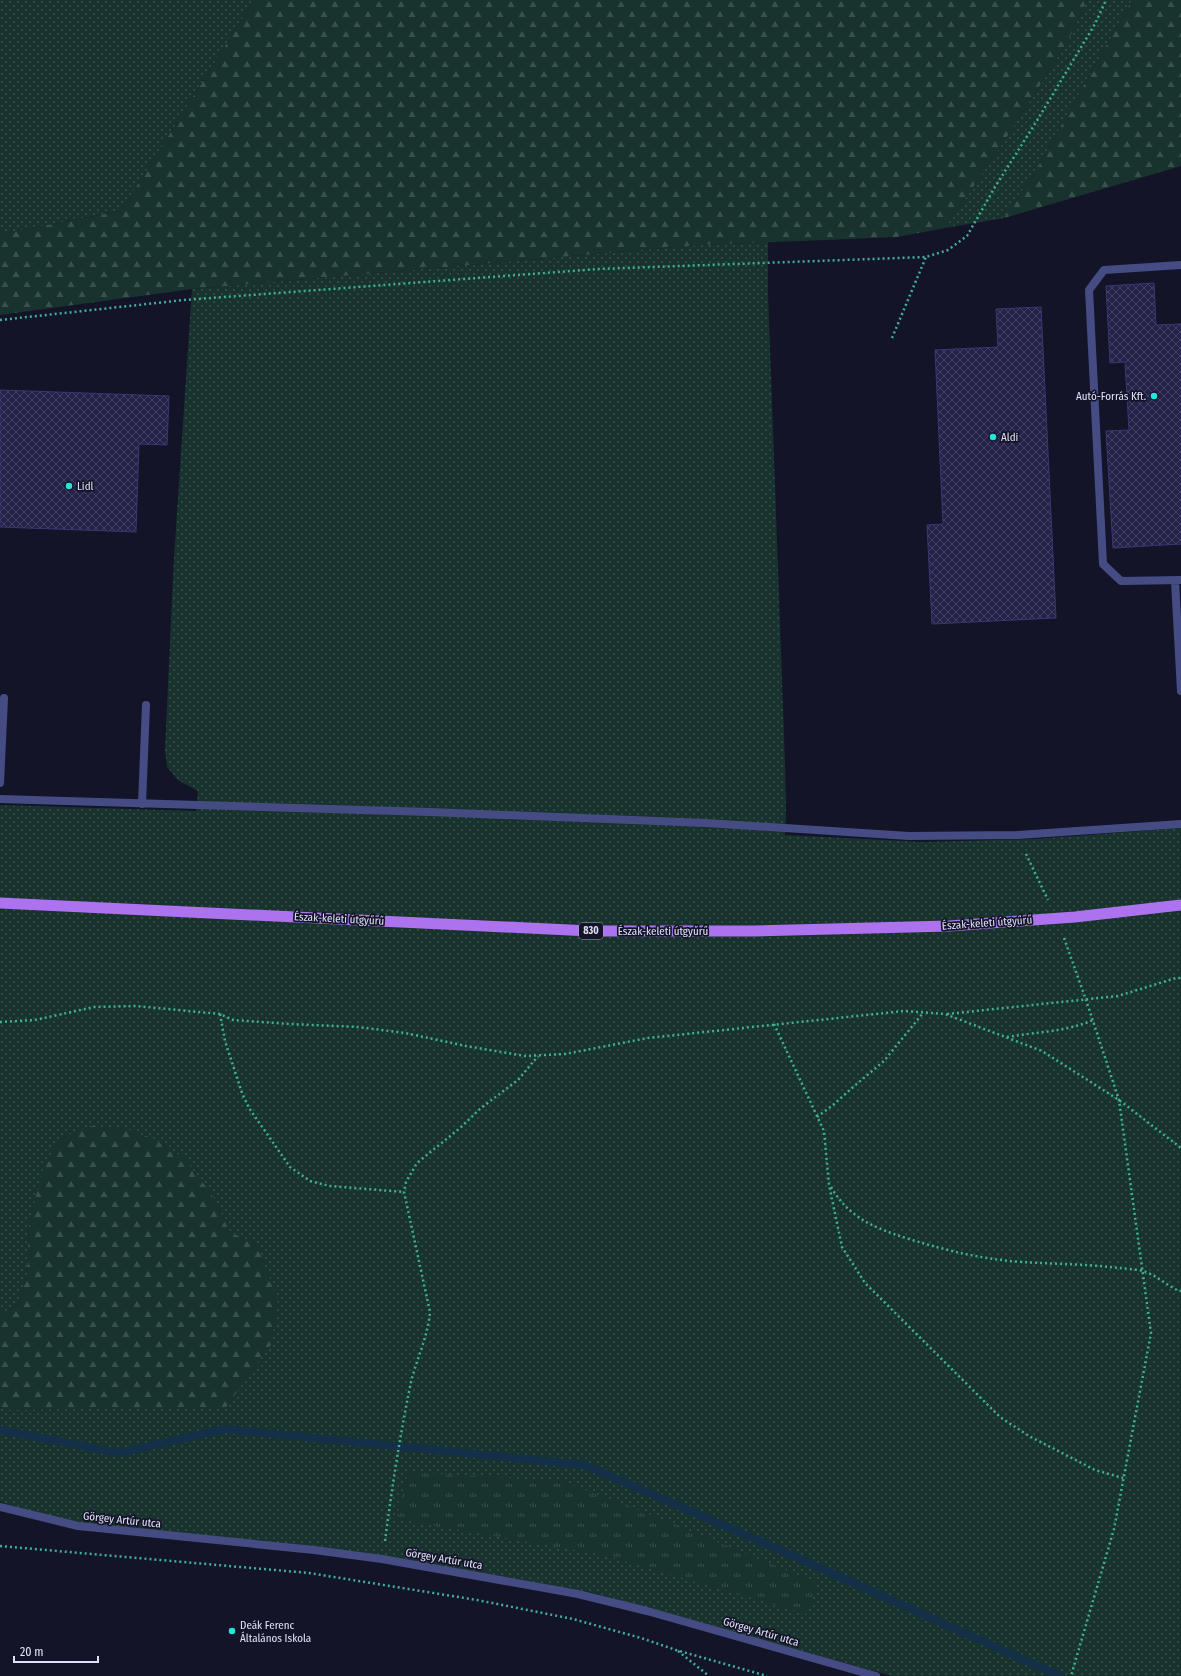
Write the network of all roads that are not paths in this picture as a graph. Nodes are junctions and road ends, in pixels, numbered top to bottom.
1 (1181, 265) edge
2 (1178, 580) edge
3 (1181, 691) edge
4 (4, 698) dead end
5 (146, 705) dead end
6 (0, 783) edge
7 (0, 799) edge
8 (142, 804) junction
9 (1181, 824) edge
10 (0, 903) edge
11 (1181, 904) edge
12 (0, 1507) edge
13 (876, 1676) edge

1 - 2 street
2 - 3 street
4 - 6 street
5 - 8 street
7 - 8 street
8 - 9 street
10 - 11 main road, Észak-keleti útgyűrű / 830
12 - 13 street, Görgey Artúr utca

